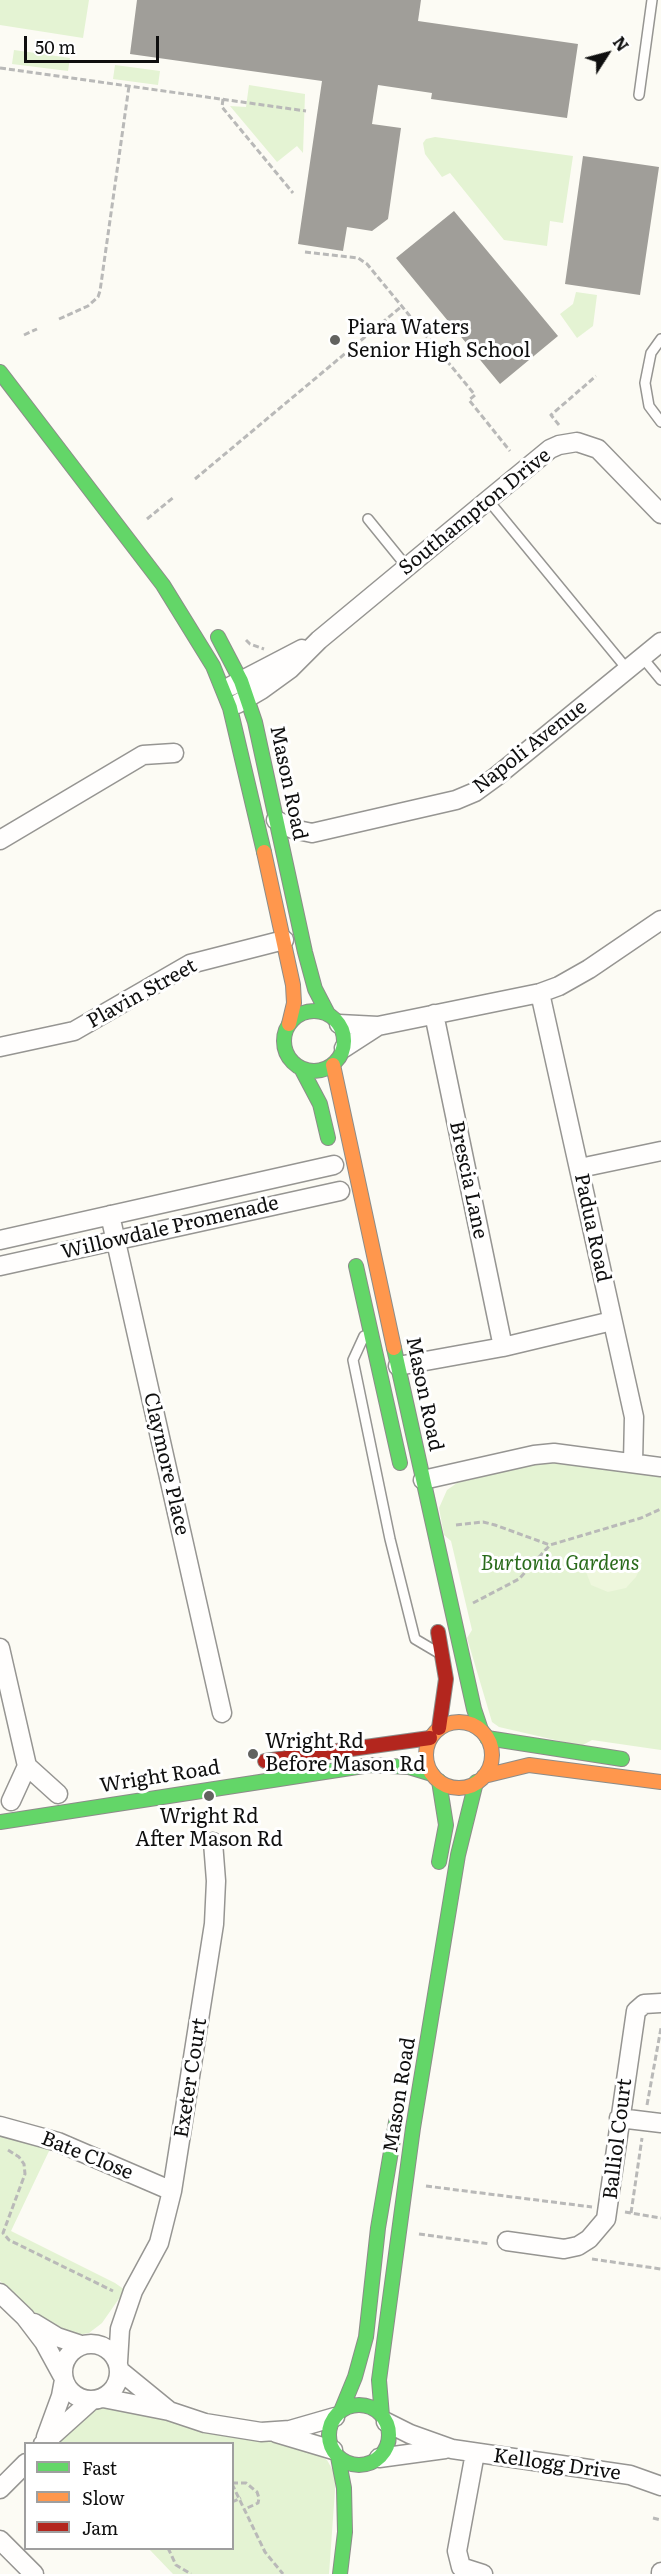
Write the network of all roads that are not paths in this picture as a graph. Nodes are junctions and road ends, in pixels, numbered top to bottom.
1 (652, 0) edge
2 (639, 95) dead end
3 (661, 339) edge
4 (0, 372) edge
5 (661, 422) edge
6 (488, 500) junction
7 (657, 504) edge
8 (368, 519) dead end
9 (407, 567) junction
10 (163, 585) junction
11 (194, 611) dead end
12 (207, 624) dead end
13 (319, 640) junction
14 (661, 642) edge
15 (642, 657) junction
16 (627, 669) junction
17 (661, 680) edge
18 (241, 681) junction
19 (224, 690) junction
20 (248, 699) junction
21 (231, 708) junction
22 (174, 753) dead end
23 (276, 819) junction
24 (312, 833) junction
25 (0, 840) edge
26 (286, 862) junction
27 (661, 920) edge
28 (284, 940) junction
29 (540, 993) junction
30 (434, 1014) junction
31 (334, 1019) junction
32 (290, 1024) junction
33 (378, 1026) junction
34 (0, 1047) edge
35 (344, 1048) junction
36 (333, 1065) junction
37 (301, 1068) junction
38 (661, 1151) edge
39 (334, 1165) junction
40 (580, 1168) junction
41 (341, 1196) joint
42 (110, 1215) junction
43 (0, 1240) edge
44 (116, 1240) junction
45 (355, 1257) dead end
46 (0, 1266) edge
47 (612, 1322) junction
48 (369, 1324) junction
49 (503, 1347) junction
50 (398, 1366) junction
51 (633, 1463) junction
52 (661, 1467) edge
53 (403, 1475) dead end
54 (423, 1480) junction
55 (436, 1623) dead end
56 (0, 1648) edge
57 (444, 1657) junction
58 (222, 1713) dead end
59 (434, 1733) junction
60 (484, 1734) junction
61 (639, 1762) dead end
62 (253, 1763) dead end
63 (27, 1766) junction
64 (435, 1777) junction
65 (480, 1779) junction
66 (661, 1782) edge
67 (63, 1793) joint
68 (17, 1800) edge
69 (0, 1822) edge
70 (213, 1842) dead end
71 (436, 1881) dead end
72 (661, 2003) edge
73 (399, 2104) dead end
74 (619, 2118) junction
75 (661, 2123) edge
76 (0, 2126) edge
77 (172, 2191) junction
78 (507, 2241) dead end
79 (0, 2293) edge
80 (122, 2298) junction
81 (25, 2317) junction
82 (85, 2344) junction
83 (118, 2366) junction
84 (63, 2377) junction
85 (97, 2399) junction
86 (170, 2411) junction
87 (338, 2414) junction
88 (384, 2419) junction
89 (272, 2432) junction
90 (44, 2442) edge
91 (45, 2442) edge
92 (452, 2449) junction
93 (475, 2453) junction
94 (335, 2454) junction
95 (378, 2459) junction
96 (24, 2465) edge
97 (366, 2478) dead end
98 (661, 2486) edge
99 (0, 2489) edge
100 (357, 2498) dead end
101 (345, 2532) junction
102 (0, 2540) edge
103 (33, 2574) edge
104 (340, 2574) edge
105 (483, 2574) edge

1 - 2 lane
3 - 5 lane
4 - 10 street, Mason Road
6 - 7 street, Southampton Drive
6 - 9 street, Southampton Drive
6 - 16 lane
8 - 9 lane
9 - 13 street, Southampton Drive
10 - 11 street, Mason Road
10 - 19 street, Mason Road
12 - 18 street, Mason Road
13 - 18 street, Southampton Drive
13 - 20 street, Southampton Drive
14 - 15 street, Napoli Avenue
15 - 16 street, Napoli Avenue
15 - 17 lane
16 - 24 street, Napoli Avenue
18 - 19 street, Southampton Drive
18 - 20 street, Mason Road
19 - 21 street, Mason Road
20 - 21 street, Southampton Drive
20 - 23 street, Mason Road
21 - 28 street, Mason Road
22 - 25 street
23 - 24 street
23 - 26 street, Mason Road
24 - 26 street
26 - 31 street, Mason Road
27 - 29 street
28 - 32 street, Mason Road
28 - 34 street, Plavin Street
29 - 30 street
29 - 40 street, Padua Road
30 - 33 street
30 - 49 street, Brescia Lane
31 - 32 street
31 - 33 street
31 - 35 street
32 - 37 street
33 - 35 street
35 - 36 street
36 - 37 street
36 - 50 street, Mason Road
37 - 39 street
38 - 40 street
39 - 41 street
39 - 42 street, Willowdale Promenade
40 - 47 street, Padua Road
41 - 44 street, Willowdale Promenade
42 - 43 street, Willowdale Promenade
42 - 44 street, Claymore Place
44 - 46 street, Willowdale Promenade
44 - 58 street, Claymore Place
45 - 48 street, Mason Road
47 - 49 street
47 - 51 street, Padua Road
48 - 53 street, Mason Road
48 - 57 lane
49 - 50 street
50 - 54 street, Mason Road
51 - 52 street
51 - 54 street
54 - 60 street, Mason Road
55 - 57 street
56 - 63 street
57 - 59 street
59 - 60 street
59 - 62 street
59 - 64 street
60 - 61 street
60 - 65 street
63 - 67 street
63 - 68 street
64 - 65 street
64 - 69 street, Wright Road
64 - 71 street
65 - 66 street
65 - 88 street, Mason Road
67 - 68 street
70 - 77 street, Exeter Court
72 - 74 street, Balliol Court
73 - 87 street, Mason Road
74 - 75 street
74 - 78 street, Balliol Court
76 - 77 street, Bate Close
77 - 80 street, Exeter Court
79 - 81 street
80 - 82 street, Exeter Court
80 - 83 street, Exeter Court
81 - 82 street
81 - 84 street
82 - 83 street
82 - 84 street
83 - 85 street
83 - 86 street
84 - 85 street
84 - 90 street
85 - 86 street
85 - 91 street
86 - 89 street
87 - 88 street
87 - 89 street
87 - 94 street
88 - 92 street, Kellogg Drive
88 - 95 street
89 - 94 street
92 - 93 street, Kellogg Drive
92 - 95 street, Kellogg Drive
93 - 98 street, Kellogg Drive
93 - 105 street
94 - 95 street
94 - 101 street
95 - 97 street
96 - 99 street
100 - 101 street
101 - 104 street
102 - 103 street

